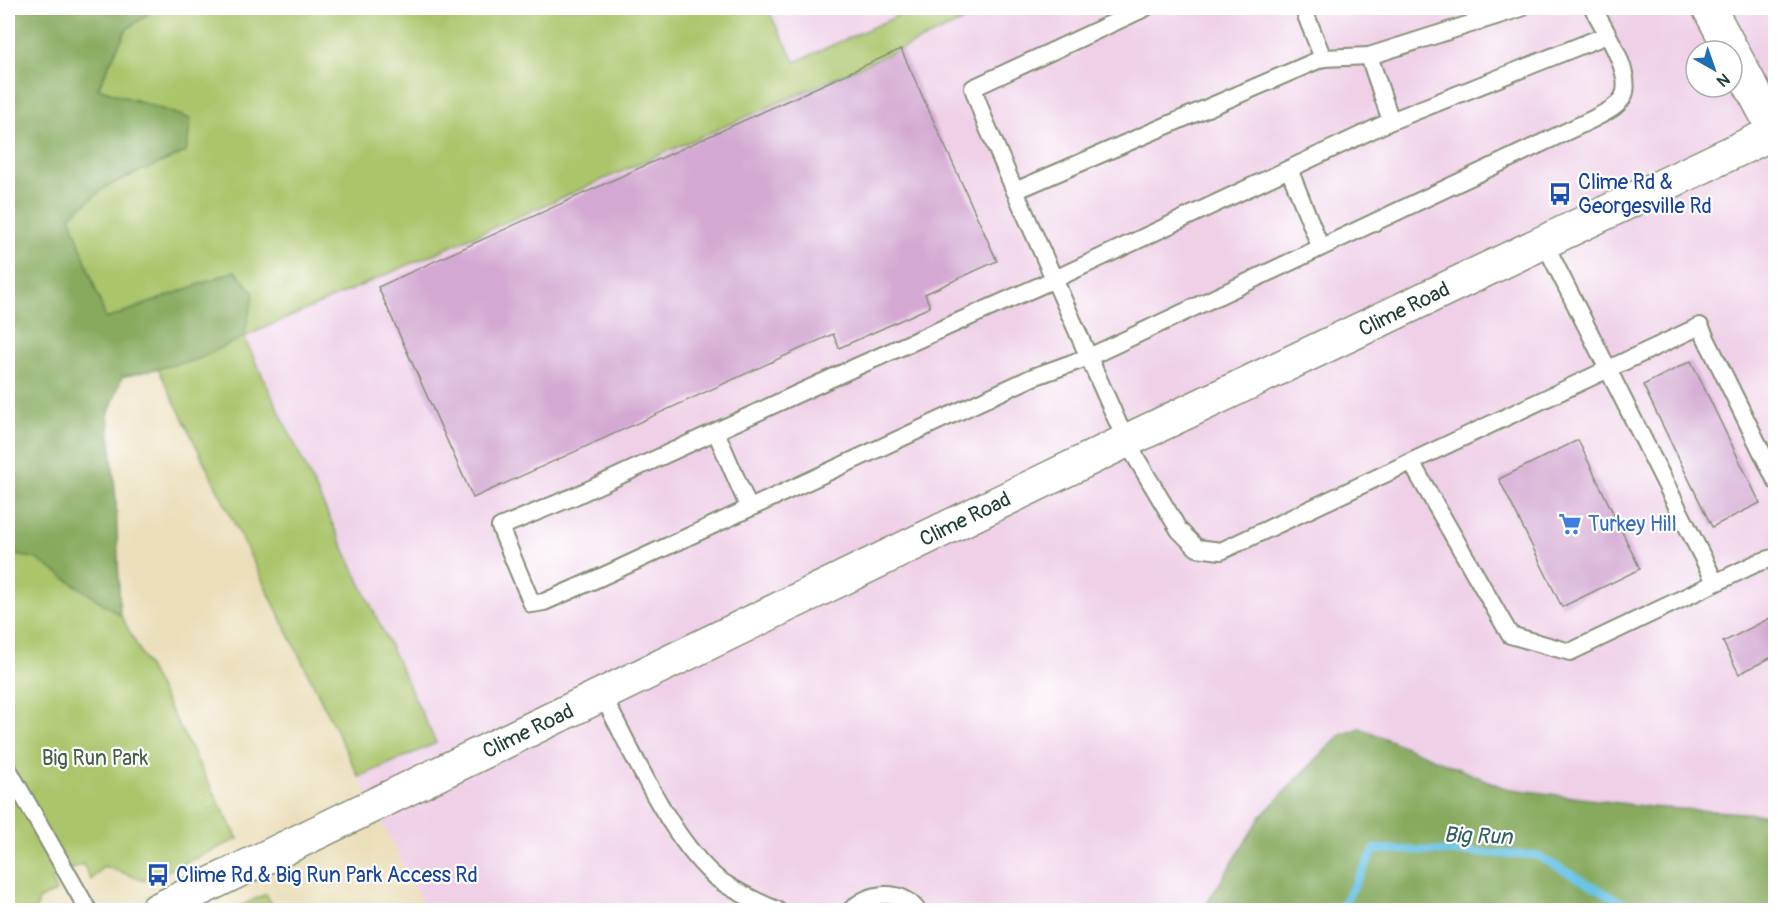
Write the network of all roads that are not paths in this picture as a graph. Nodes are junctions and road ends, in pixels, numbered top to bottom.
1 (1145, 8) edge
2 (1303, 8) edge
3 (1521, 8) edge
4 (1593, 8) edge
5 (1709, 8) edge
6 (1607, 35) junction
7 (1369, 56) junction
8 (1323, 58) junction
9 (1391, 121) junction
10 (1775, 132) edge
11 (1289, 169) junction
12 (1015, 191) junction
13 (1544, 242) junction
14 (1320, 246) junction
15 (1054, 279) junction
16 (1089, 357) junction
17 (1609, 370) junction
18 (716, 432) junction
19 (1126, 441) junction
20 (1411, 462) junction
21 (1776, 481) edge
22 (749, 508) junction
23 (1776, 557) edge
24 (1715, 582) junction
25 (602, 694) junction
26 (8, 769) edge
27 (88, 910) edge
28 (157, 910) edge
29 (777, 910) edge
30 (851, 910) edge
31 (917, 910) edge

1 - 12 lane
2 - 8 lane
3 - 7 lane
4 - 6 lane
5 - 10 main road
6 - 9 lane
6 - 14 lane
7 - 8 lane
7 - 9 lane
8 - 12 lane
9 - 11 lane
10 - 13 main road, Clime Road
11 - 14 lane
11 - 15 lane
12 - 15 lane
13 - 17 lane
13 - 19 main road, Clime Road
14 - 16 lane
15 - 16 lane
15 - 18 lane
16 - 19 lane
16 - 22 lane
17 - 20 lane
17 - 21 lane
17 - 24 lane
18 - 22 lane
18 - 22 lane
19 - 20 lane
19 - 25 main road, Clime Road
20 - 24 lane
23 - 24 lane
25 - 28 main road, Clime Road
25 - 29 lane
26 - 27 lane
30 - 31 lane

